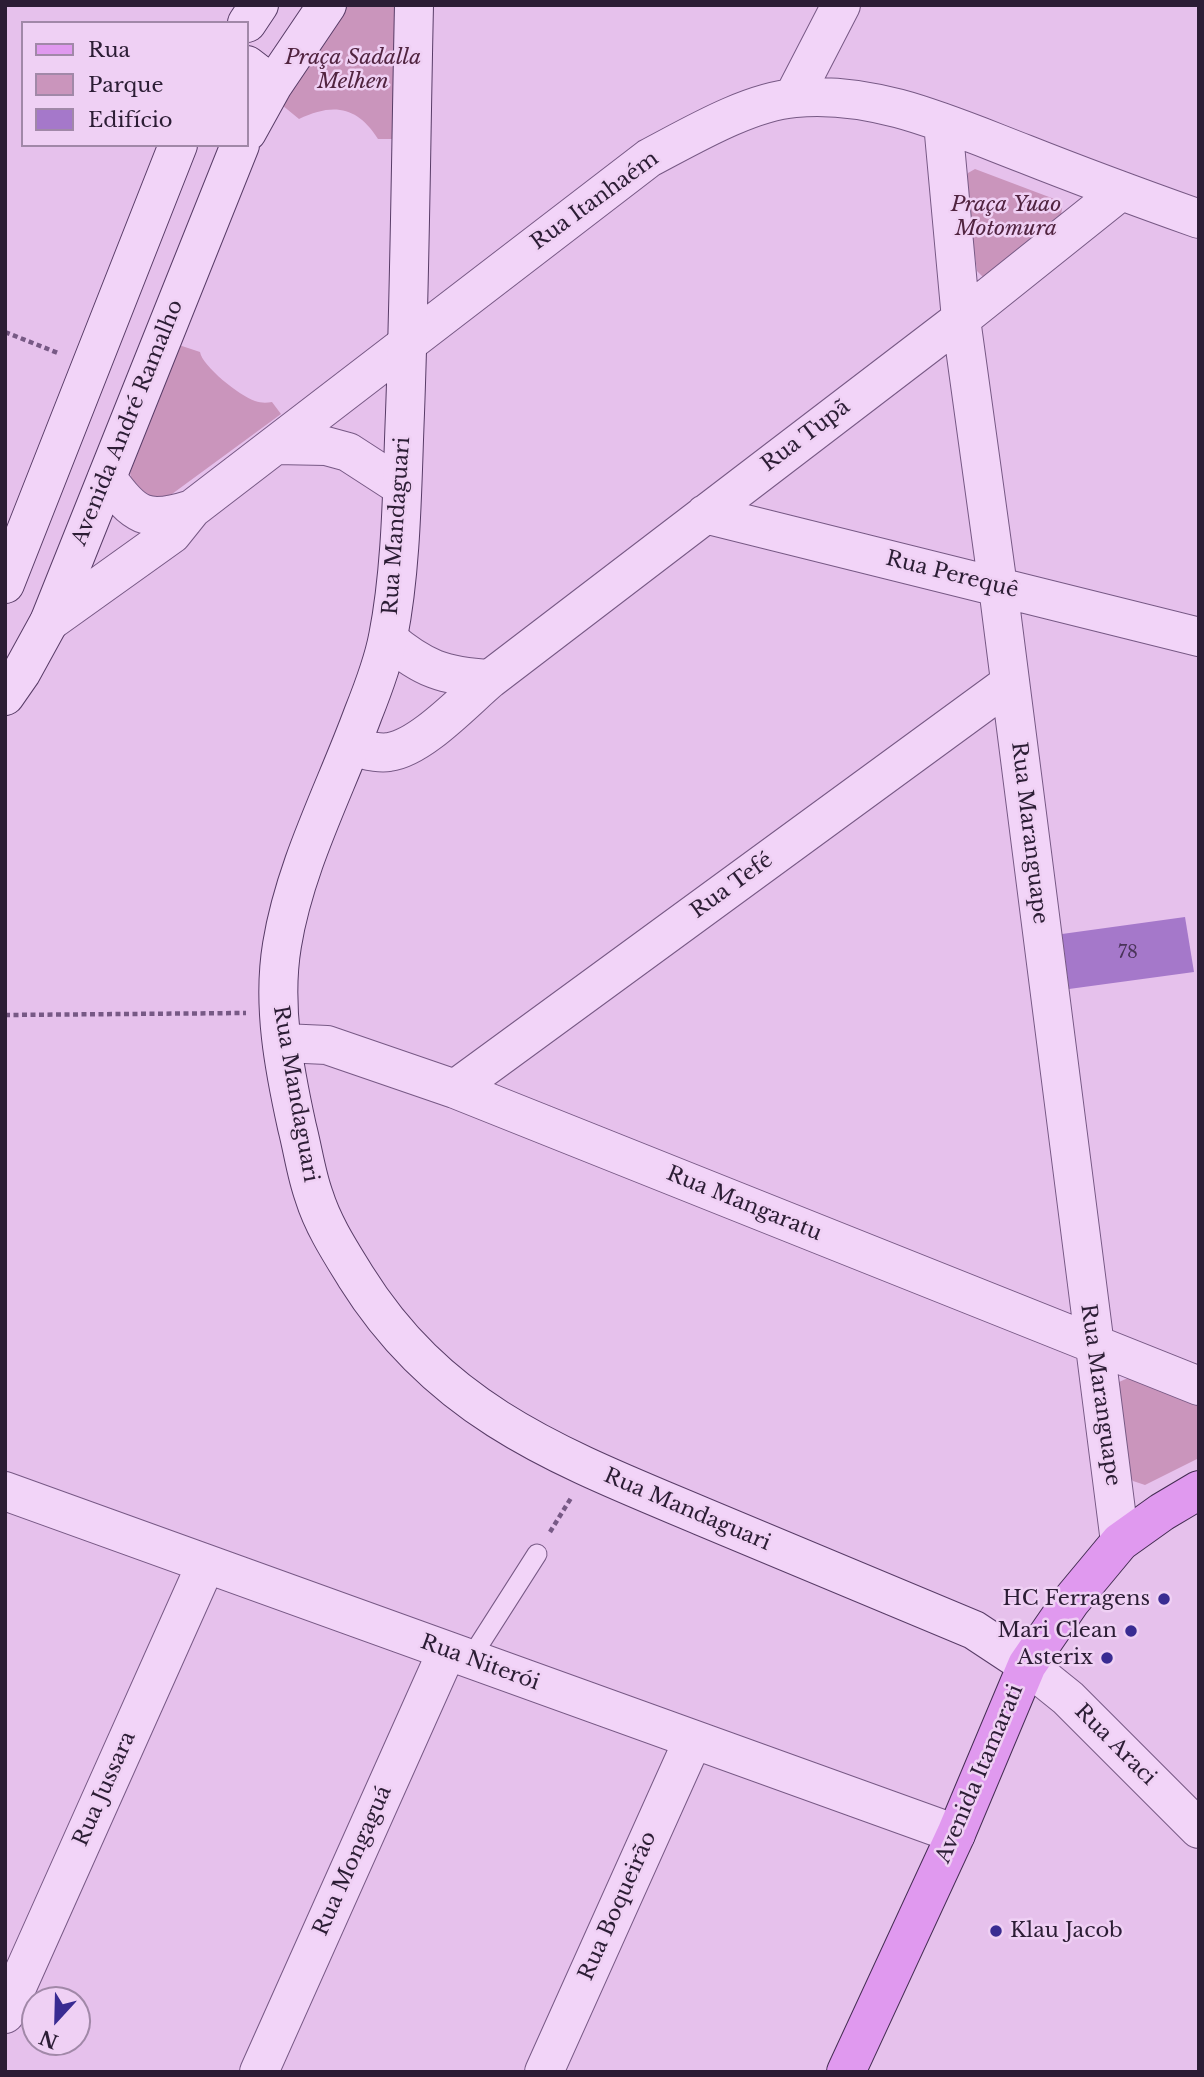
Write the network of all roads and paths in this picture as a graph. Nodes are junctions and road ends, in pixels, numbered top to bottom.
1 (259, 5) edge
2 (327, 5) edge
3 (414, 5) edge
4 (841, 5) edge
5 (248, 22) edge
6 (260, 75) edge
7 (793, 98) junction
8 (943, 123) junction
9 (248, 128) edge
10 (177, 147) edge
11 (239, 147) edge
12 (1121, 191) junction
13 (1199, 219) edge
14 (961, 319) junction
15 (5, 332) edge
16 (407, 342) junction
17 (92, 366) junction
18 (276, 445) junction
19 (107, 478) junction
20 (402, 487) junction
21 (192, 509) junction
22 (705, 514) junction
23 (5, 584) edge
24 (998, 587) junction
25 (49, 622) junction
26 (1199, 637) edge
27 (388, 639) junction
28 (490, 679) junction
29 (1010, 683) junction
30 (5, 696) edge
31 (351, 747) junction
32 (5, 1015) edge
33 (280, 1028) junction
34 (455, 1089) junction
35 (1094, 1343) junction
36 (1199, 1386) edge
37 (589, 1469) junction
38 (1199, 1490) edge
39 (5, 1491) edge
40 (1120, 1542) junction
41 (537, 1554) joint
42 (206, 1564) junction
43 (459, 1655) junction
44 (1027, 1665) junction
45 (693, 1740) junction
46 (1199, 1829) edge
47 (956, 1834) junction
48 (5, 2014) edge
49 (259, 2072) edge
50 (544, 2072) edge
51 (846, 2072) edge

1 - 5 street
2 - 6 street
3 - 16 street, Rua Mandaguari
4 - 7 street
6 - 9 street
7 - 8 street, Rua Itanhaém
7 - 16 street, Rua Itanhaém
8 - 12 street, Rua Itanhaém
8 - 14 street, Rua Maranguape
10 - 17 street
11 - 19 street, Avenida André Ramalho
12 - 13 street, Rua Itanhaém
12 - 14 street, Rua Tupã
14 - 22 street, Rua Tupã
14 - 24 street, Rua Maranguape
15 - 17 path
16 - 18 street, Rua Itanhaém
16 - 20 street, Rua Mandaguari
17 - 23 street
18 - 20 street
18 - 21 street, Rua Itanhaém
19 - 21 street, Rua Itanhaém
19 - 25 street, Avenida André Ramalho
20 - 27 street, Rua Mandaguari
21 - 25 street, Rua Itanhaém
22 - 24 street, Rua Perequê
22 - 28 street, Rua Tupã
24 - 26 street, Rua Perequê
24 - 29 street, Rua Maranguape
25 - 30 street, Avenida André Ramalho
27 - 28 street
27 - 31 street, Rua Mandaguari
28 - 31 street, Rua Tupã
29 - 34 street, Rua Tefé
29 - 35 street, Rua Maranguape
31 - 33 street, Rua Mandaguari
32 - 33 path
33 - 34 street, Rua Mangaratu
33 - 37 street, Rua Mandaguari
34 - 35 street, Rua Mangaratu
35 - 36 street, Rua Mangaratu
35 - 40 street, Rua Maranguape
37 - 41 path
37 - 44 street, Rua Mandaguari
38 - 40 main road, Avenida Itamarati
39 - 42 street, Rua Niterói
40 - 44 main road, Avenida Itamarati
41 - 43 lane
42 - 43 street, Rua Niterói
42 - 48 street, Rua Jussara
43 - 45 street, Rua Niterói
43 - 49 street, Rua Mongaguá
44 - 46 street, Rua Araci
44 - 47 main road, Avenida Itamarati
45 - 47 street, Rua Niterói
45 - 50 street, Rua Boqueirão
47 - 51 main road, Avenida Itamarati

